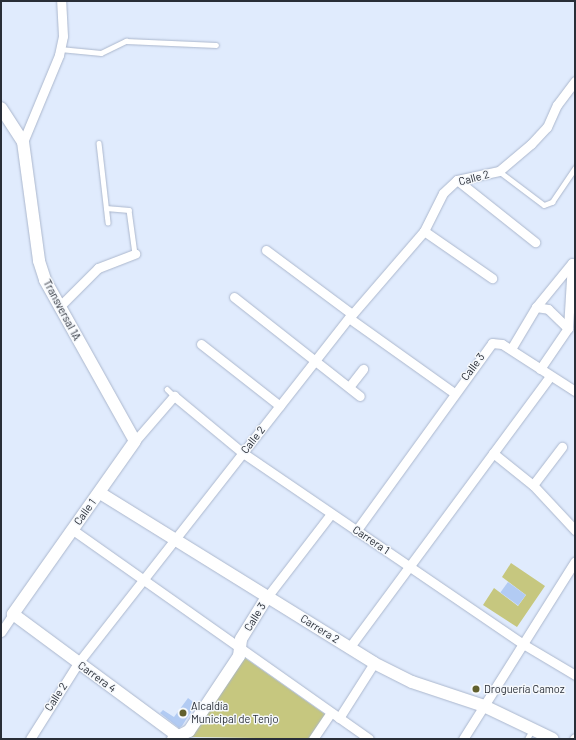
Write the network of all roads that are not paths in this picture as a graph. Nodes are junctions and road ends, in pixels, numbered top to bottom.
1 (61, 1) edge
2 (216, 45) dead end
3 (60, 49) junction
4 (575, 81) edge
5 (1, 108) edge
6 (23, 142) junction
7 (99, 143) dead end
8 (575, 168) edge
9 (498, 171) junction
10 (457, 180) junction
11 (106, 208) junction
12 (108, 222) dead end
13 (424, 231) junction
14 (535, 242) dead end
15 (266, 250) dead end
16 (135, 254) joint
17 (574, 261) edge
18 (492, 278) dead end
19 (234, 297) dead end
20 (59, 307) junction
21 (536, 307) junction
22 (350, 316) junction
23 (568, 328) junction
24 (201, 344) dead end
25 (511, 350) junction
26 (316, 360) junction
27 (540, 368) junction
28 (363, 369) dead end
29 (550, 376) junction
30 (349, 387) junction
31 (575, 391) edge
32 (170, 392) joint
33 (454, 393) junction
34 (360, 396) dead end
35 (280, 406) junction
36 (135, 441) junction
37 (562, 447) dead end
38 (243, 453) junction
39 (493, 453) junction
40 (533, 485) junction
41 (100, 492) junction
42 (331, 514) junction
43 (73, 530) junction
44 (575, 530) edge
45 (356, 531) junction
46 (174, 541) junction
47 (575, 561) edge
48 (409, 566) junction
49 (143, 581) junction
50 (267, 597) junction
51 (13, 614) junction
52 (1, 632) edge
53 (523, 644) junction
54 (240, 648) junction
55 (349, 648) junction
56 (78, 663) junction
57 (374, 663) junction
58 (575, 675) edge
59 (484, 706) junction
60 (332, 712) junction
61 (339, 718) junction
62 (530, 734) edge
63 (178, 738) edge
64 (30, 739) edge
65 (314, 739) edge
66 (369, 739) edge
67 (463, 739) edge
68 (553, 739) edge

1 - 3 street
2 - 3 lane
3 - 6 street
4 - 9 street
5 - 6 main road
6 - 20 main road, Transversal 1A
7 - 11 lane
8 - 9 lane
9 - 10 street, Calle 2
10 - 13 street, Calle 2
10 - 14 street
11 - 12 lane
11 - 16 lane
13 - 18 street
13 - 22 street, Calle 2
15 - 22 street
16 - 20 street
17 - 21 street
17 - 23 street
19 - 26 street
20 - 36 main road, Transversal 1A
21 - 23 street
21 - 25 street
22 - 26 street, Calle 2
22 - 33 street
23 - 27 street
24 - 35 street
25 - 27 street
25 - 33 street, Calle 3
26 - 30 street
26 - 35 street, Calle 2
27 - 29 street
28 - 30 street
29 - 31 street
29 - 39 street
30 - 34 street
32 - 36 street, Calle 1
32 - 38 street, Carrera 1
33 - 45 street, Calle 3
35 - 38 street, Calle 2
36 - 41 main road, Calle 1
37 - 40 street
38 - 42 street, Carrera 1
38 - 46 street, Calle 2
39 - 40 street
39 - 48 street
40 - 44 street
41 - 43 main road, Calle 1
41 - 46 main road, Carrera 2
42 - 45 street, Carrera 1
42 - 50 street, Calle 3
43 - 49 street
43 - 51 main road, Calle 1
45 - 48 street, Carrera 1
46 - 49 street, Calle 2
46 - 50 main road, Carrera 2
47 - 53 street
48 - 53 street, Carrera 1
48 - 55 street
49 - 54 street
49 - 56 street, Calle 2
50 - 54 main road, Calle 3
50 - 55 main road, Carrera 2
51 - 52 street, Calle 1
51 - 56 main road, Carrera 4
53 - 58 street, Carrera 1
53 - 59 street
54 - 60 street
54 - 63 main road, Calle 3
55 - 57 main road, Carrera 2
56 - 63 main road, Carrera 4
56 - 64 street, Calle 2
57 - 59 main road, Carrera 2
57 - 61 street
59 - 62 main road, Carrera 2
59 - 67 street
60 - 61 street
60 - 65 street
61 - 66 street
62 - 68 main road, Carrera 2

